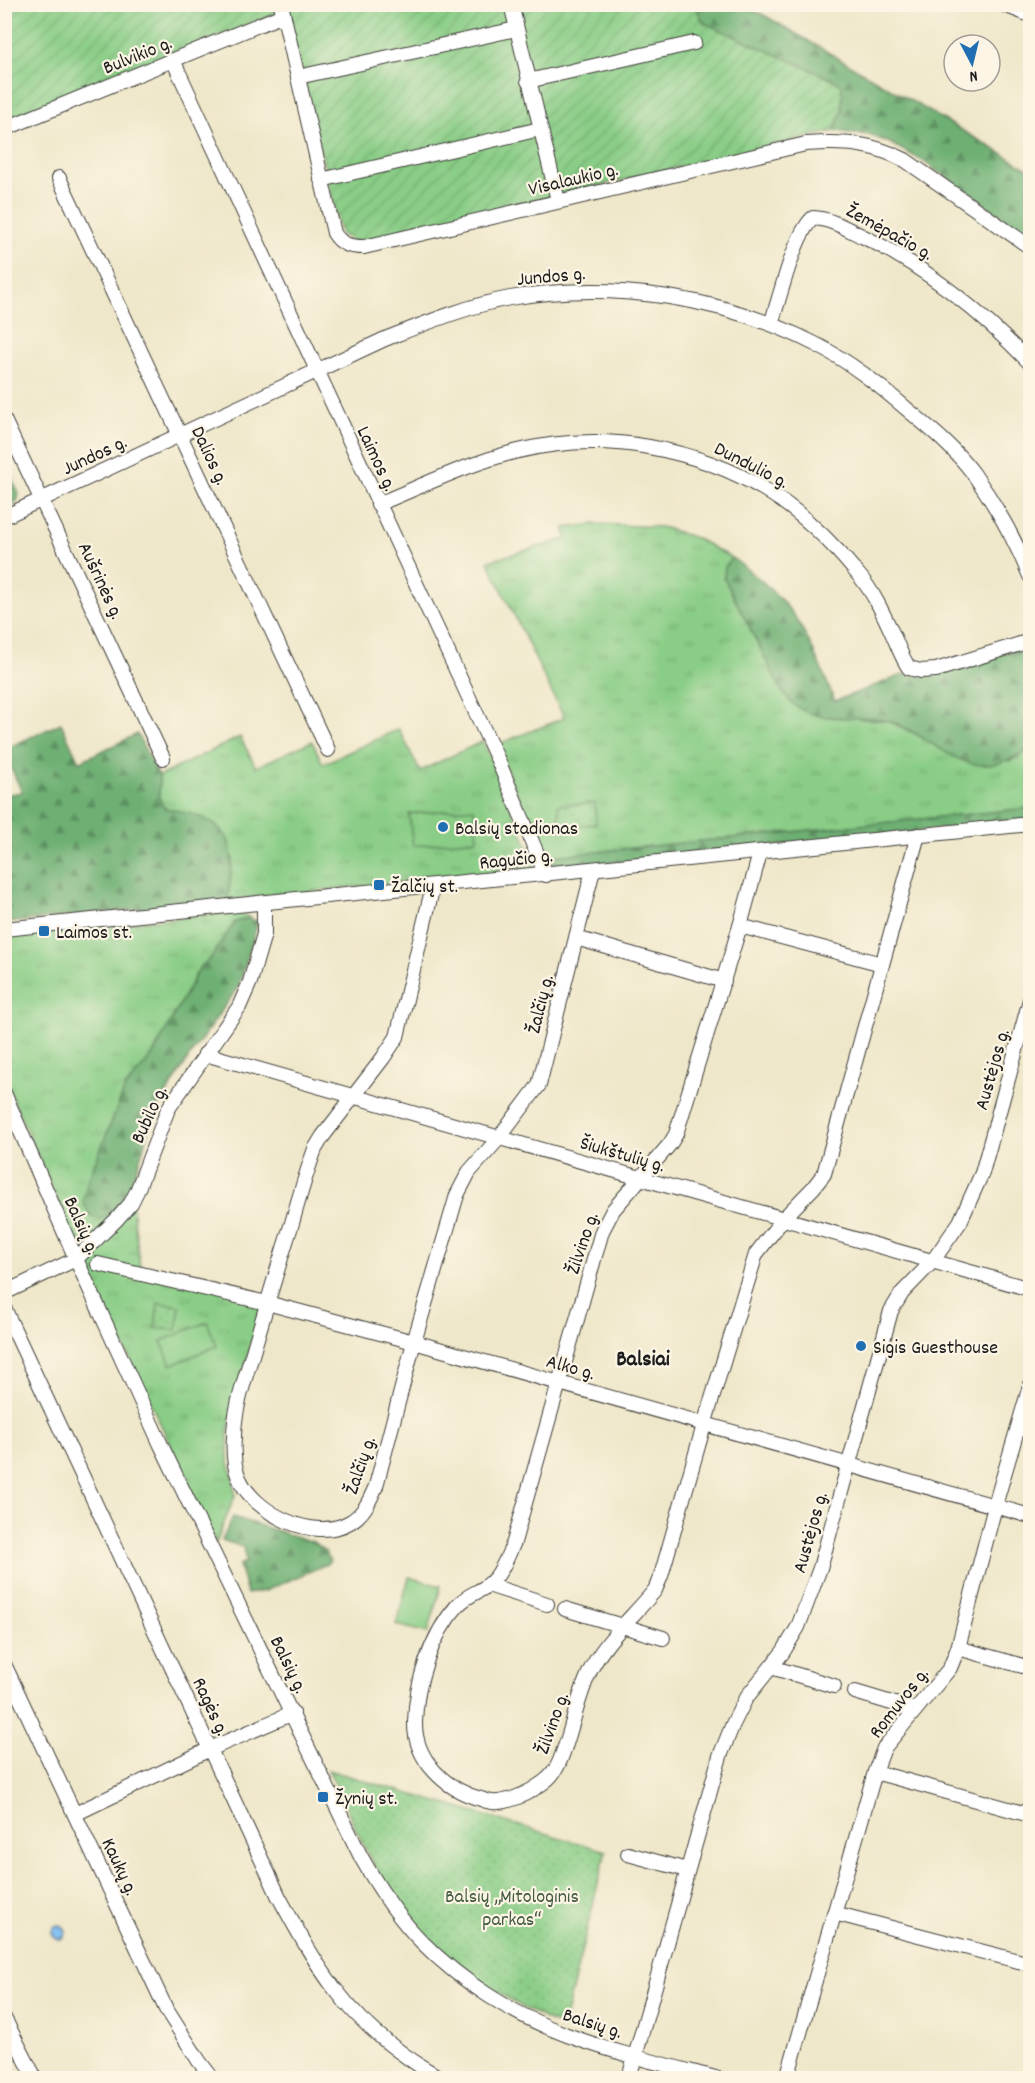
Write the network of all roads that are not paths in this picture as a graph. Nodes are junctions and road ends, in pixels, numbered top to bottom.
1 (511, 4) edge
2 (1002, 4) edge
3 (282, 10) edge
4 (1030, 15) edge
5 (516, 29) junction
6 (694, 43) dead end
7 (173, 60) junction
8 (298, 77) junction
9 (528, 81) junction
10 (4, 129) edge
11 (540, 129) junction
12 (59, 178) dead end
13 (321, 180) junction
14 (558, 201) junction
15 (1030, 247) edge
16 (771, 324) junction
17 (1030, 363) edge
18 (316, 371) junction
19 (4, 420) edge
20 (180, 435) junction
21 (43, 499) junction
22 (378, 504) junction
23 (4, 518) edge
24 (1030, 576) edge
25 (1030, 641) edge
26 (328, 750) dead end
27 (163, 758) dead end
28 (1030, 824) edge
29 (918, 835) junction
30 (760, 853) junction
31 (593, 870) junction
32 (546, 874) junction
33 (433, 886) junction
34 (264, 903) junction
35 (740, 926) junction
36 (4, 929) edge
37 (576, 938) junction
38 (882, 964) junction
39 (724, 981) junction
40 (1030, 1000) edge
41 (205, 1054) junction
42 (4, 1093) edge
43 (353, 1096) junction
44 (499, 1138) junction
45 (642, 1178) junction
46 (783, 1219) junction
47 (76, 1258) junction
48 (932, 1262) junction
49 (98, 1264) dead end
50 (1030, 1289) edge
51 (4, 1293) edge
52 (267, 1302) junction
53 (4, 1308) edge
54 (414, 1342) junction
55 (560, 1383) junction
56 (1030, 1386) edge
57 (704, 1425) junction
58 (849, 1464) junction
59 (995, 1507) junction
60 (1030, 1516) edge
61 (488, 1585) junction
62 (548, 1604) dead end
63 (565, 1609) dead end
64 (623, 1627) junction
65 (663, 1638) dead end
66 (958, 1648) junction
67 (4, 1664) edge
68 (771, 1667) junction
69 (1030, 1668) edge
70 (834, 1686) dead end
71 (855, 1692) dead end
72 (915, 1710) junction
73 (293, 1713) junction
74 (210, 1749) junction
75 (875, 1772) junction
76 (75, 1814) junction
77 (1030, 1815) edge
78 (628, 1854) dead end
79 (687, 1870) junction
80 (834, 1913) junction
81 (1030, 1964) edge
82 (4, 2019) edge
83 (635, 2056) junction
84 (35, 2079) edge
85 (212, 2079) edge
86 (440, 2079) edge
87 (628, 2079) edge
88 (716, 2079) edge
89 (787, 2079) edge

1 - 5 street
2 - 4 street
3 - 7 street, Bulvikio g.
3 - 8 street, Visalaukio g.
5 - 8 street
5 - 9 street
6 - 9 street
7 - 10 street, Bulvikio g.
7 - 18 street, Laimos g.
8 - 13 street, Visalaukio g.
9 - 11 street
11 - 13 street
11 - 14 street
12 - 20 street, Dalios g.
13 - 14 street, Visalaukio g.
14 - 15 street, Visalaukio g.
16 - 17 street, Žemėpačio g.
16 - 18 street, Jundos g.
16 - 24 street, Jundos g.
18 - 20 street, Jundos g.
18 - 22 street, Laimos g.
19 - 21 street, Aušrinės g.
20 - 21 street, Jundos g.
20 - 26 street, Dalios g.
21 - 23 street, Jundos g.
21 - 27 street, Aušrinės g.
22 - 25 street, Dundulio g.
22 - 32 street, Laimos g.
28 - 29 street, Ragučio g.
29 - 30 street, Ragučio g.
29 - 38 street, Žilvino g.
30 - 31 street, Ragučio g.
30 - 35 street, Žilvino g.
31 - 32 street, Ragučio g.
31 - 37 street, Žalčių g.
32 - 33 street, Ragučio g.
33 - 34 street, Ragučio g.
33 - 43 street, Žalčių g.
34 - 36 street, Ragučio g.
34 - 41 street, Bubilo g.
35 - 38 street
35 - 39 street, Žilvino g.
37 - 39 street
37 - 44 street, Žalčių g.
38 - 46 street, Žilvino g.
39 - 45 street, Žilvino g.
40 - 48 street, Austėjos g.
41 - 43 street, Šiukštulių g.
41 - 47 street, Bubilo g.
42 - 47 street, Balsių g.
43 - 44 street, Šiukštulių g.
43 - 52 street, Žalčių g.
44 - 45 street, Šiukštulių g.
44 - 54 street, Žalčių g.
45 - 46 street, Šiukštulių g.
45 - 55 street, Žilvino g.
46 - 48 street, Šiukštulių g.
46 - 57 street, Žilvino g.
47 - 51 street, Bubilo g.
47 - 73 street, Balsių g.
48 - 50 street, Šiukštulių g.
48 - 58 street, Austėjos g.
49 - 52 street, Alko g.
52 - 54 street, Alko g.
52 - 54 street, Žalčių g.
53 - 74 street, Ragės g.
54 - 55 street, Alko g.
55 - 57 street, Alko g.
55 - 61 street, Žilvino g.
56 - 59 street, Romuvos g.
57 - 58 street, Alko g.
57 - 64 street, Žilvino g.
58 - 59 street, Alko g.
58 - 68 street, Austėjos g.
59 - 60 street, Alko g.
59 - 66 street, Romuvos g.
61 - 62 street
61 - 64 street, Žilvino g.
63 - 64 street
64 - 65 street
66 - 69 street
66 - 72 street, Romuvos g.
67 - 76 street, Kaukų g.
68 - 70 street
68 - 79 street, Austėjos g.
71 - 72 street
72 - 75 street, Romuvos g.
73 - 74 street
73 - 83 street, Balsių g.
74 - 76 street
74 - 86 street, Ragės g.
75 - 77 street
75 - 80 street, Romuvos g.
76 - 85 street, Kaukų g.
78 - 79 street
79 - 83 street, Austėjos g.
80 - 81 street
80 - 89 street, Romuvos g.
82 - 84 street
83 - 87 street, Austėjos g.
83 - 88 street, Balsių g.

